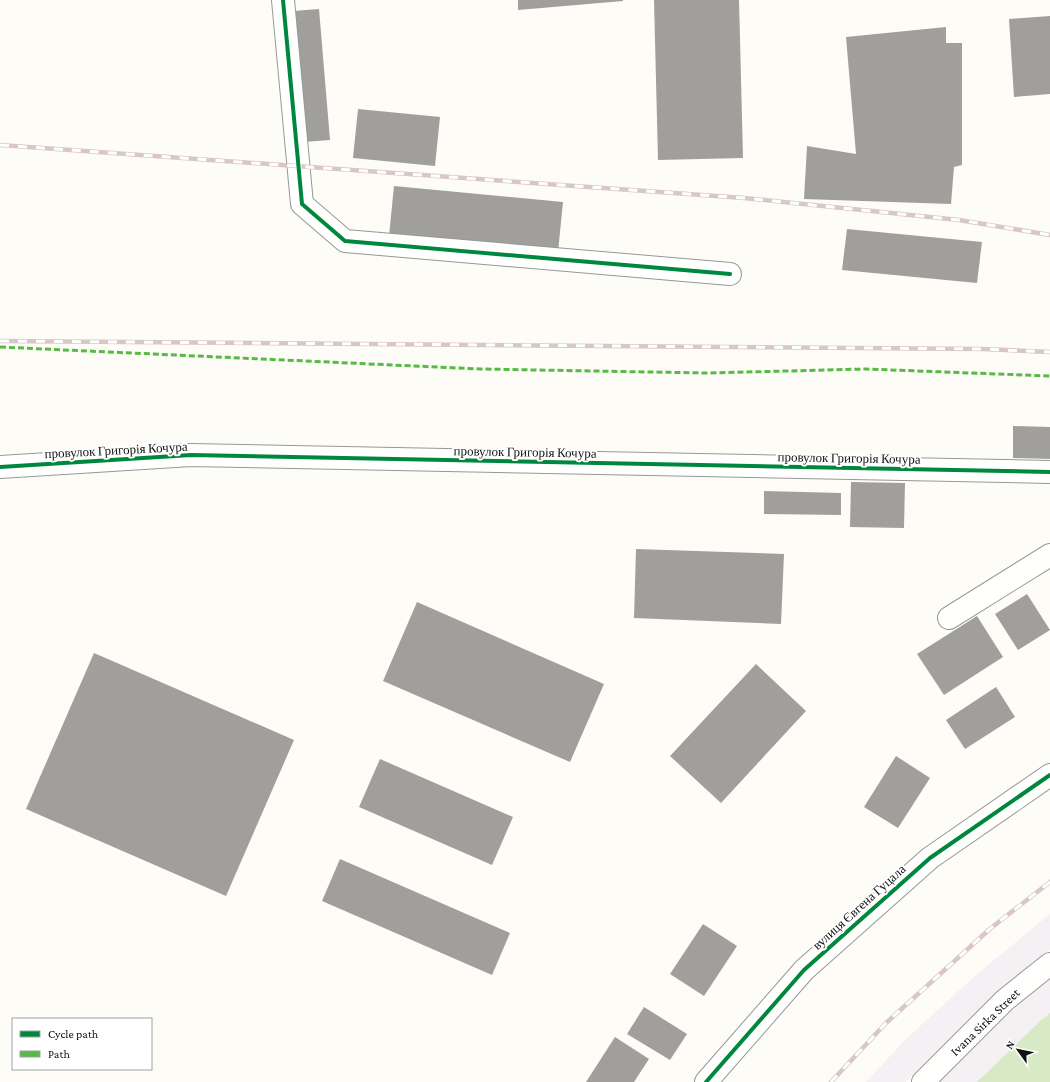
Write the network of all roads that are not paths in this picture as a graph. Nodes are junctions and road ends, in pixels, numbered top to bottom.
1 (283, 0) edge
2 (730, 274) dead end
3 (0, 467) edge
4 (1050, 472) edge
5 (1050, 555) edge
6 (949, 618) dead end
7 (1050, 775) edge
8 (1050, 964) edge
9 (706, 1082) edge
10 (922, 1082) edge

1 - 2 street
3 - 4 street, провулок Григорія Кочура
5 - 6 street
7 - 9 street, вулиця Євгена Гуцала
8 - 10 street, Ivana Sirka Street

